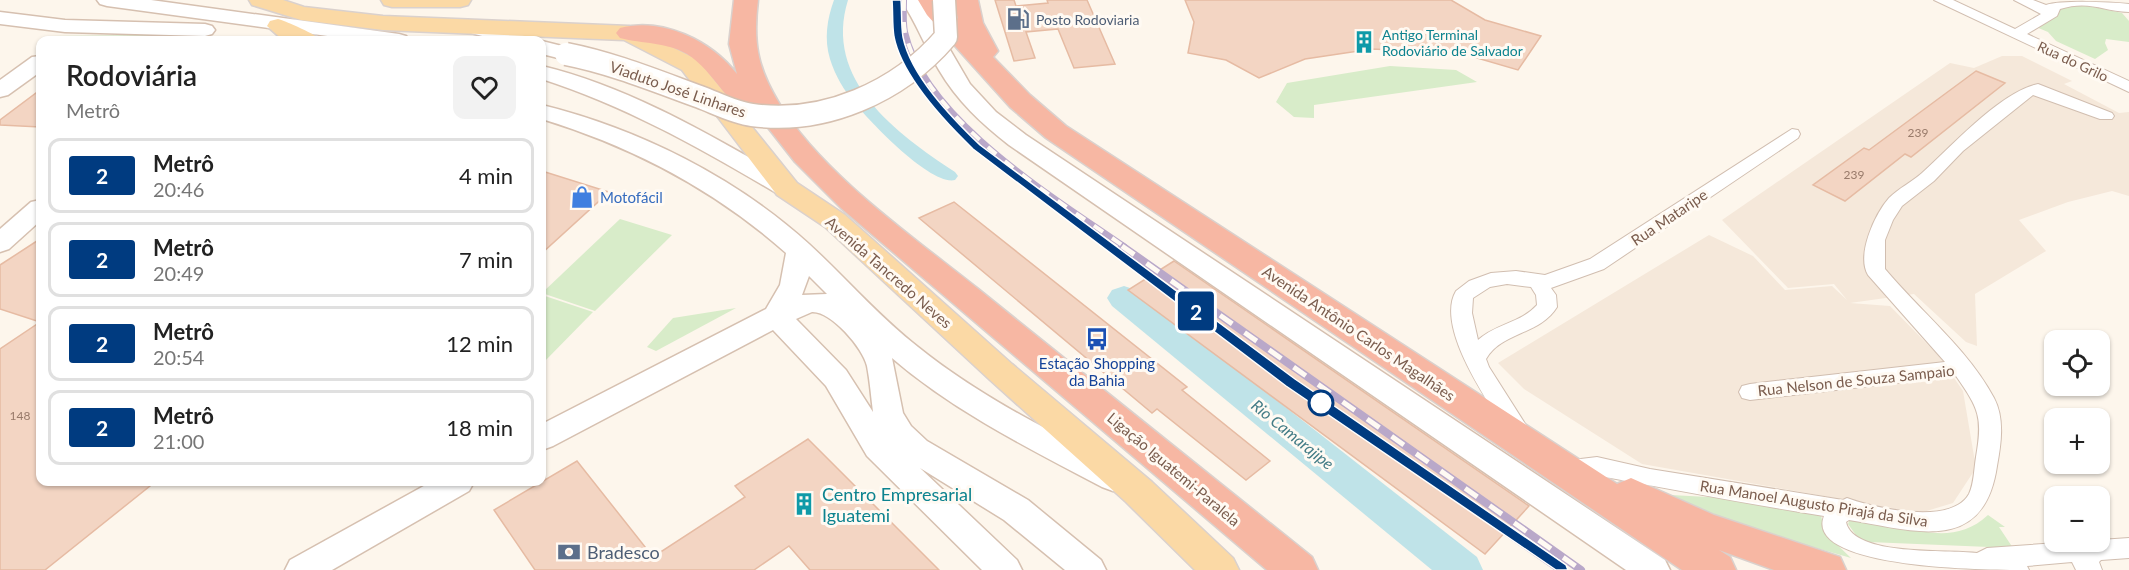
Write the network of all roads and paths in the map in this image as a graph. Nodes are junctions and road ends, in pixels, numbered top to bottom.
1 (107, 0) edge
2 (260, 0) edge
3 (392, 0) edge
4 (460, 0) edge
5 (746, 0) edge
6 (910, 0) edge
7 (930, 0) edge
8 (944, 0) edge
9 (966, 0) edge
10 (1941, 0) edge
11 (2021, 0) edge
12 (2078, 0) edge
13 (2099, 0) edge
14 (2127, 3) edge
15 (2052, 13) junction
16 (0, 20) edge
17 (278, 26) junction
18 (471, 27) junction
19 (629, 33) junction
20 (2017, 34) junction
21 (48, 36) edge
22 (235, 36) edge
23 (295, 36) edge
24 (361, 36) edge
25 (504, 36) edge
26 (546, 48) edge
27 (546, 53) edge
28 (566, 54) junction
29 (36, 65) edge
30 (546, 73) edge
31 (1008, 87) junction
32 (2129, 87) edge
33 (0, 90) edge
34 (546, 114) edge
35 (2106, 116) dead end
36 (780, 124) junction
37 (1792, 134) dead end
38 (787, 189) junction
39 (36, 212) edge
40 (0, 243) edge
41 (799, 250) junction
42 (1538, 282) junction
43 (776, 316) junction
44 (1476, 358) junction
45 (1052, 368) joint
46 (1962, 368) junction
47 (1750, 392) dead end
48 (546, 436) edge
49 (1528, 446) junction
50 (1572, 467) junction
51 (451, 486) edge
52 (1139, 492) junction
53 (1847, 508) junction
54 (2129, 548) edge
55 (2094, 556) edge
56 (1958, 561) junction
57 (302, 570) edge
58 (1005, 570) edge
59 (1089, 570) edge
60 (1220, 570) edge
61 (1297, 570) edge
62 (1653, 570) edge
63 (1715, 570) edge
64 (1824, 570) edge
65 (2016, 570) edge

1 - 17 main road
2 - 18 main road
3 - 4 main road
5 - 36 highway, Avenida Tancredo Neves
6 - 62 main road
7 - 31 highway, Avenida Antônio Carlos Magalhães
8 - 28 main road, Viaduto José Linhares, bridge
9 - 31 highway, Avenida Antônio Carlos Magalhães
10 - 20 street, Rua do Grilo
11 - 15 street
12 - 13 street
12 - 15 street
13 - 14 street
15 - 20 street
16 - 21 main road
16 - 22 main road
17 - 23 main road
17 - 24 main road
18 - 19 main road
18 - 25 main road
19 - 36 highway
19 - 38 main road
20 - 32 street, Rua do Grilo
26 - 28 main road
27 - 28 main road
29 - 33 main road
30 - 38 main road, Avenida Tancredo Neves
31 - 49 highway, Avenida Antônio Carlos Magalhães
34 - 41 main road, Avenida Tancredo Neves
35 - 46 street, Rua Manoel Augusto Pirajá da Silva
36 - 45 highway, Avenida Tancredo Neves
37 - 42 street, Rua Mataripe
38 - 52 main road, Avenida Tancredo Neves
39 - 40 main road
41 - 43 main road
41 - 52 main road, Avenida Tancredo Neves
42 - 44 street
42 - 44 street, Rua Mataripe
43 - 48 main road
43 - 58 main road
43 - 59 main road
44 - 49 street, Rua Mataripe
45 - 61 highway, Ligação Iguatemi-Paralela
46 - 47 street, Rua Nelson de Souza Sampaio
46 - 53 street, Rua Manoel Augusto Pirajá da Silva
49 - 50 highway
49 - 63 highway, Avenida Antônio Carlos Magalhães
50 - 53 street, Rua Manoel Augusto Pirajá da Silva
50 - 64 highway
51 - 57 main road
52 - 60 main road, Avenida Tancredo Neves
53 - 56 street
54 - 55 street
55 - 56 street
55 - 65 street
56 - 65 street

